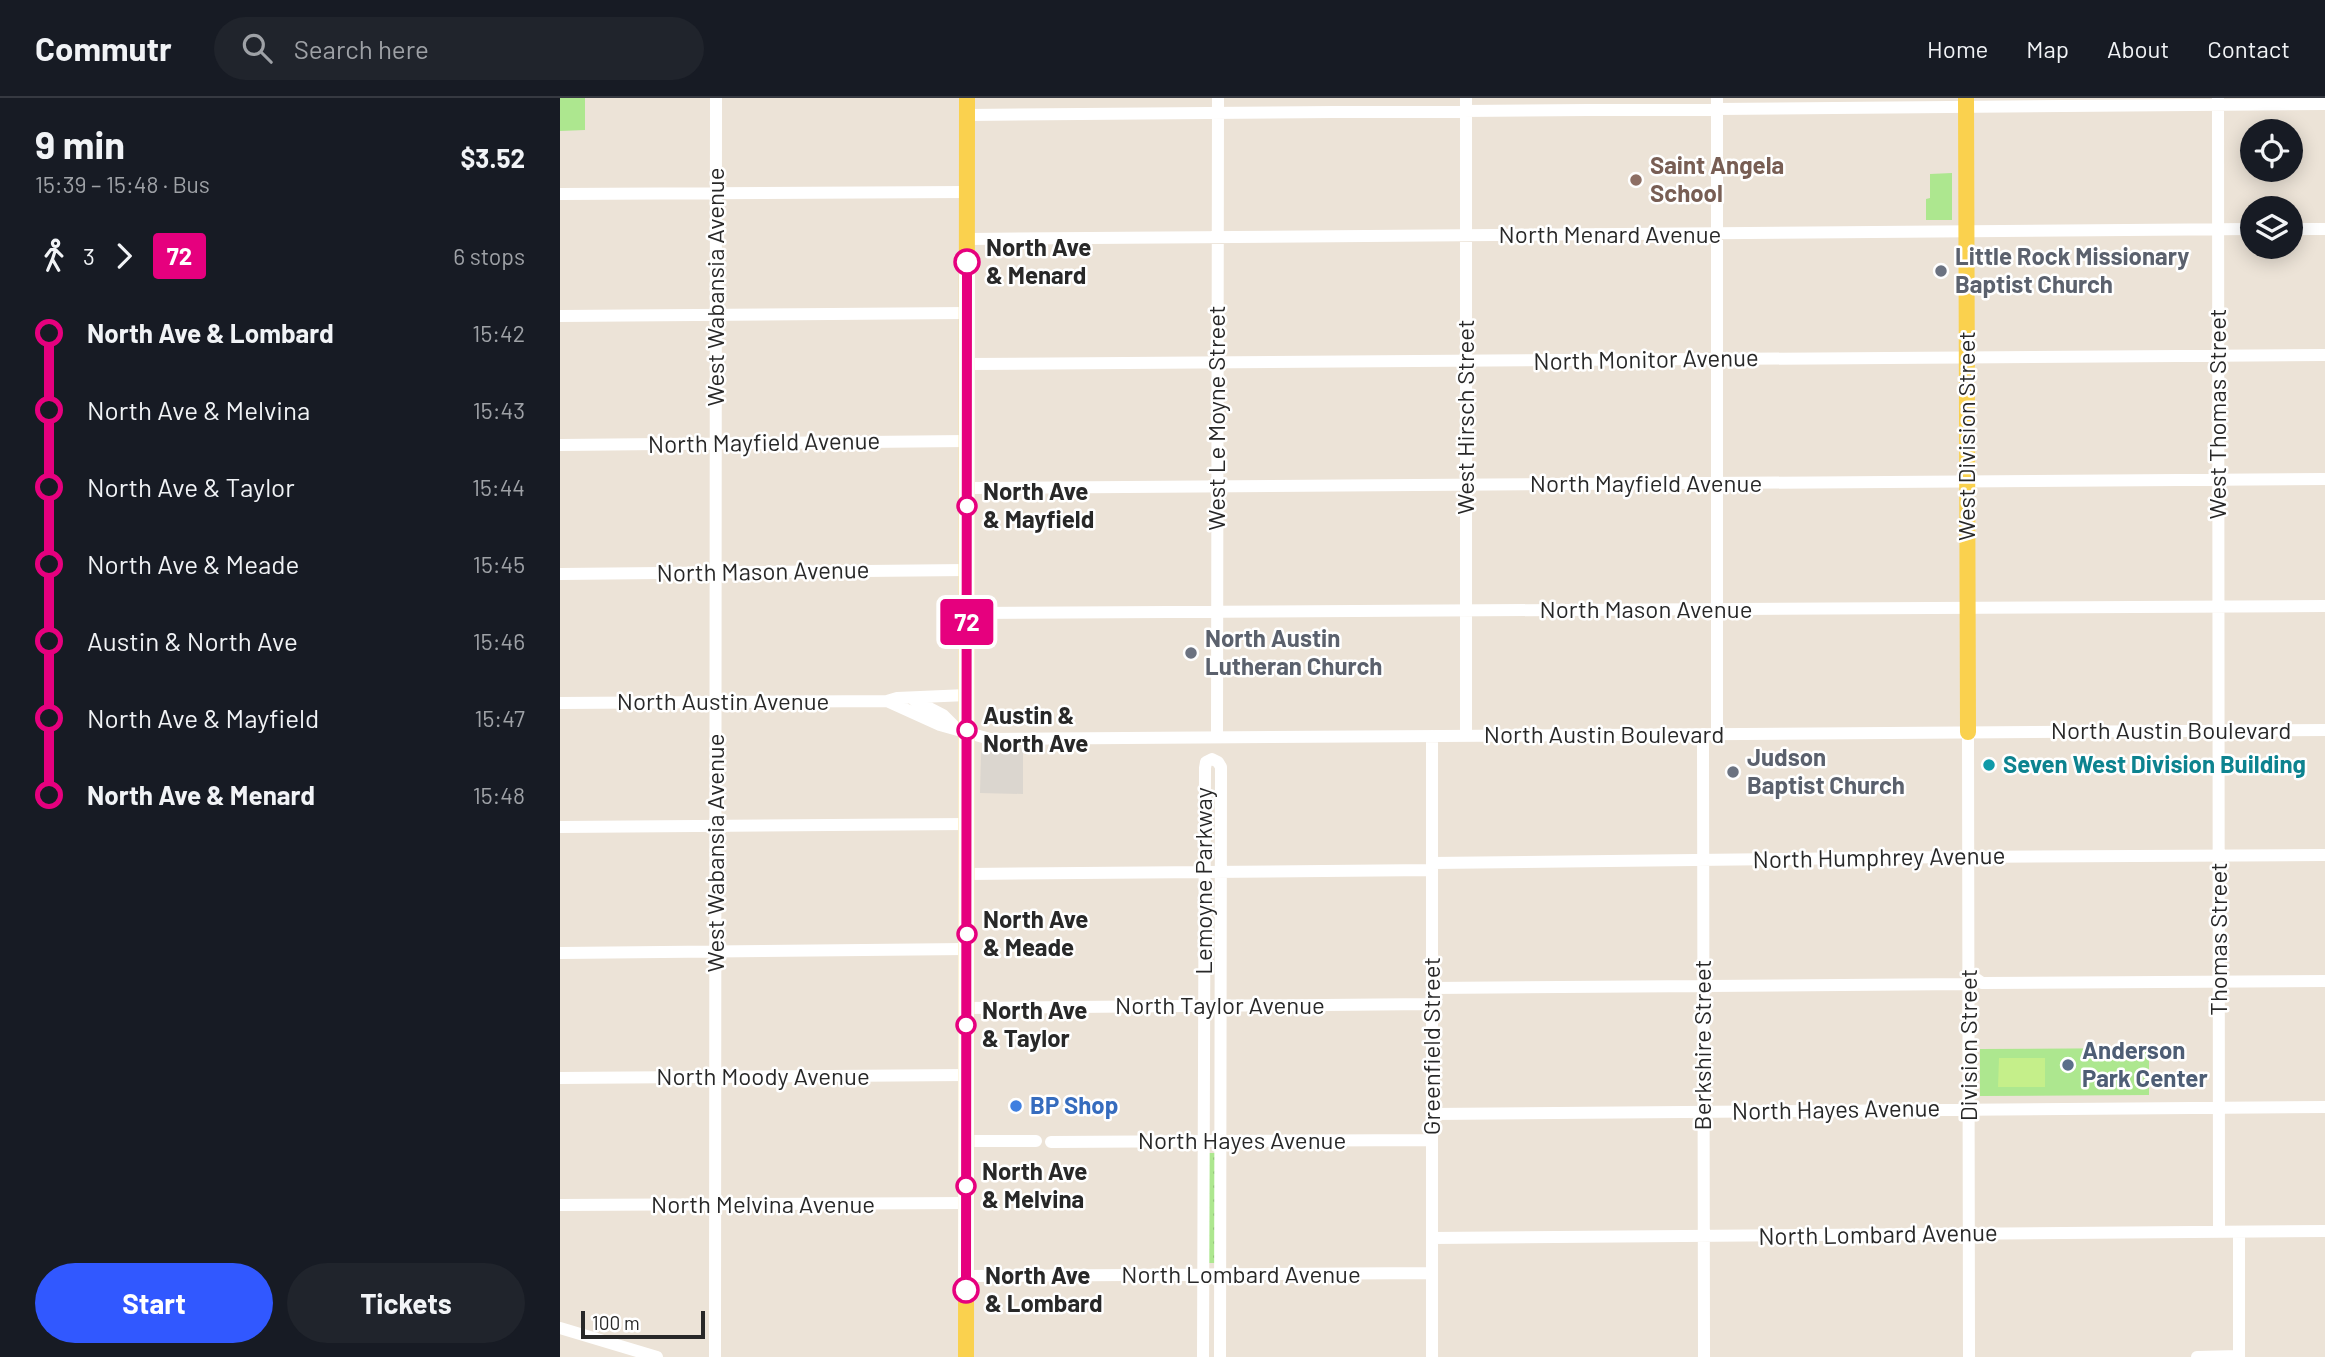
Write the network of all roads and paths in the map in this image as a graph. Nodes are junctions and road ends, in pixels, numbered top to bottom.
1 (716, 98) edge
2 (1218, 98) edge
3 (1966, 102) edge
4 (2218, 102) edge
5 (1717, 104) edge
6 (2325, 104) edge
7 (1466, 105) edge
8 (967, 106) edge
9 (1218, 113) junction
10 (967, 192) junction
11 (716, 193) junction
12 (560, 194) edge
13 (2240, 229) edge
14 (2303, 229) edge
15 (2325, 229) edge
16 (2218, 230) junction
17 (1967, 232) junction
18 (1717, 234) junction
19 (1466, 236) junction
20 (1217, 237) junction
21 (967, 239) junction
22 (967, 313) junction
23 (716, 315) junction
24 (560, 316) edge
25 (2218, 355) junction
26 (2325, 355) edge
27 (1967, 357) junction
28 (1717, 359) junction
29 (1466, 361) junction
30 (1217, 363) junction
31 (967, 364) junction
32 (967, 441) junction
33 (716, 443) junction
34 (560, 445) edge
35 (2218, 480) junction
36 (2325, 480) edge
37 (1967, 482) junction
38 (1718, 484) junction
39 (1466, 486) junction
40 (967, 488) junction
41 (1217, 488) junction
42 (967, 570) junction
43 (716, 572) junction
44 (560, 574) edge
45 (2219, 606) junction
46 (2325, 606) edge
47 (1968, 608) junction
48 (1718, 609) junction
49 (1466, 611) junction
50 (1217, 612) junction
51 (967, 613) junction
52 (967, 695) junction
53 (910, 698) junction
54 (716, 701) junction
55 (887, 701) junction
56 (560, 702) edge
57 (961, 730) junction
58 (2219, 730) junction
59 (2325, 730) edge
60 (1968, 732) junction
61 (1703, 734) junction
62 (1717, 734) junction
63 (1465, 735) junction
64 (1432, 736) junction
65 (1217, 737) junction
66 (967, 824) junction
67 (716, 826) junction
68 (560, 827) edge
69 (2325, 855) edge
70 (1968, 856) junction
71 (2219, 856) junction
72 (1703, 860) junction
73 (1432, 867) junction
74 (1205, 872) junction
75 (1220, 872) junction
76 (967, 874) junction
77 (967, 949) junction
78 (716, 952) junction
79 (560, 953) edge
80 (1973, 980) junction
81 (2219, 981) junction
82 (2325, 981) edge
83 (1703, 985) junction
84 (1432, 988) junction
85 (1432, 1004) junction
86 (1204, 1006) junction
87 (1221, 1006) junction
88 (966, 1008) junction
89 (966, 1075) junction
90 (715, 1077) junction
91 (560, 1078) edge
92 (2219, 1107) junction
93 (2325, 1107) edge
94 (1969, 1108) junction
95 (1703, 1111) junction
96 (1432, 1114) junction
97 (1432, 1140) junction
98 (966, 1141) junction
99 (1036, 1141) dead end
100 (1205, 1141) junction
101 (1221, 1141) junction
102 (1051, 1142) dead end
103 (966, 1203) junction
104 (560, 1205) edge
105 (715, 1205) junction
106 (2325, 1231) edge
107 (2219, 1232) junction
108 (2239, 1232) junction
109 (1968, 1234) junction
110 (1703, 1237) junction
111 (1432, 1238) junction
112 (1432, 1273) junction
113 (1204, 1275) junction
114 (1221, 1275) junction
115 (966, 1276) junction
116 (560, 1328) edge
117 (657, 1357) edge
118 (715, 1357) edge
119 (966, 1357) edge
120 (1203, 1357) edge
121 (1220, 1357) edge
122 (1432, 1357) edge
123 (1704, 1357) edge
124 (1969, 1357) edge
125 (2197, 1357) edge
126 (2239, 1357) edge

1 - 11 street, West Wabansia Avenue
2 - 9 street, West Le Moyne Street
3 - 4 street
3 - 5 street
3 - 17 main road, West Division Street
4 - 6 street
4 - 16 street, West Thomas Street
5 - 7 street
5 - 18 street
7 - 9 street
7 - 19 street, West Hirsch Street
8 - 9 street
8 - 10 main road
9 - 20 street, West Le Moyne Street
10 - 11 street
10 - 21 main road
11 - 12 street
11 - 23 street, West Wabansia Avenue
13 - 16 street, North Menard Avenue
14 - 15 street
16 - 17 street, North Menard Avenue
16 - 25 street, West Thomas Street
17 - 18 street, North Menard Avenue
17 - 27 main road, West Division Street
18 - 19 street, North Menard Avenue
18 - 28 street
19 - 20 street, North Menard Avenue
19 - 29 street, West Hirsch Street
20 - 21 street, North Menard Avenue
20 - 30 street, West Le Moyne Street
21 - 22 main road
22 - 23 street
22 - 31 main road
23 - 24 street
23 - 33 street, West Wabansia Avenue
25 - 26 street, North Monitor Avenue
25 - 27 street, North Monitor Avenue
25 - 35 street, West Thomas Street
27 - 28 street, North Monitor Avenue
27 - 37 main road, West Division Street
28 - 29 street, North Monitor Avenue
28 - 38 street
29 - 30 street, North Monitor Avenue
29 - 39 street, West Hirsch Street
30 - 31 street, North Monitor Avenue
30 - 41 street, West Le Moyne Street
31 - 32 main road
32 - 33 street, North Mayfield Avenue
32 - 40 main road
33 - 34 street, North Mayfield Avenue
33 - 43 street, West Wabansia Avenue
35 - 36 street, North Mayfield Avenue
35 - 37 street, North Mayfield Avenue
35 - 45 street, West Thomas Street
37 - 38 street, North Mayfield Avenue
37 - 47 main road, West Division Street
38 - 39 street, North Mayfield Avenue
38 - 48 street
39 - 41 street, North Mayfield Avenue
39 - 49 street, West Hirsch Street
40 - 41 street, North Mayfield Avenue
40 - 42 main road
41 - 50 street, West Le Moyne Street
42 - 43 street, North Mason Avenue
42 - 51 main road
43 - 44 street, North Mason Avenue
43 - 54 street, West Wabansia Avenue
45 - 46 street, North Mason Avenue
45 - 47 street, North Mason Avenue
45 - 58 street, West Thomas Street
47 - 48 street, North Mason Avenue
47 - 60 main road, West Division Street
48 - 49 street, North Mason Avenue
48 - 62 street
49 - 50 street, North Mason Avenue
49 - 63 street, West Hirsch Street
50 - 51 street, North Mason Avenue
50 - 65 street, West Le Moyne Street
51 - 52 main road
52 - 53 street, North Austin Avenue
52 - 57 main road
53 - 55 street, North Austin Avenue
53 - 57 street
54 - 55 street, North Austin Avenue
54 - 56 street, North Austin Avenue
54 - 67 street, West Wabansia Avenue
55 - 57 street, North Austin Avenue
57 - 65 street, North Austin Boulevard
57 - 66 main road
58 - 59 street, North Austin Boulevard
58 - 60 street, North Austin Boulevard
58 - 71 street, Thomas Street
60 - 62 street, North Austin Boulevard
60 - 70 street, Division Street
61 - 62 street, North Austin Boulevard
61 - 63 street, North Austin Boulevard
61 - 72 street, Berkshire Street
63 - 64 street, North Austin Boulevard
64 - 65 street, North Austin Boulevard
64 - 73 street, Greenfield Street
66 - 67 street
66 - 76 main road
67 - 68 street
67 - 78 street, West Wabansia Avenue
69 - 71 street, North Humphrey Avenue
70 - 71 street, North Humphrey Avenue
70 - 72 street, North Humphrey Avenue
70 - 80 street, Division Street
71 - 81 street, Thomas Street
72 - 73 street, North Humphrey Avenue
72 - 83 street, Berkshire Street
73 - 75 street, North Humphrey Avenue
73 - 84 street, Greenfield Street
74 - 75 street, North Humphrey Avenue
74 - 75 street, Lemoyne Parkway
74 - 76 street, North Humphrey Avenue
74 - 86 street, Lemoyne Parkway
75 - 87 street, Lemoyne Parkway
76 - 77 main road
77 - 78 street
77 - 88 main road
78 - 79 street
78 - 90 street, West Wabansia Avenue
80 - 81 street
80 - 83 street
80 - 94 street, Division Street
81 - 82 street
81 - 92 street, Thomas Street
83 - 84 street
83 - 95 street, Berkshire Street
84 - 85 street, Greenfield Street
85 - 87 street, North Taylor Avenue
85 - 96 street, Greenfield Street
86 - 87 street, North Taylor Avenue
86 - 88 street, North Taylor Avenue
86 - 100 street, Lemoyne Parkway
87 - 101 street, Lemoyne Parkway
88 - 89 main road
89 - 90 street, North Moody Avenue
89 - 98 main road
90 - 91 street, North Moody Avenue
90 - 105 street, West Wabansia Avenue
92 - 93 street, North Hayes Avenue
92 - 94 street, North Hayes Avenue
92 - 107 street, Thomas Street
94 - 95 street, North Hayes Avenue
94 - 109 street, Division Street
95 - 96 street, North Hayes Avenue
95 - 110 street, Berkshire Street
96 - 97 street, Greenfield Street
97 - 101 street, North Hayes Avenue
97 - 111 street, Greenfield Street
98 - 99 street
98 - 103 main road
100 - 101 street, North Hayes Avenue
100 - 102 street, North Hayes Avenue
100 - 113 street, Lemoyne Parkway
101 - 114 street, Lemoyne Parkway
103 - 105 street, North Melvina Avenue
103 - 115 main road
104 - 105 street, North Melvina Avenue
105 - 118 street, West Wabansia Avenue
106 - 108 street, North Lombard Avenue
107 - 108 street, North Lombard Avenue
107 - 109 street, North Lombard Avenue
108 - 126 street
109 - 110 street, North Lombard Avenue
109 - 124 street, Division Street
110 - 111 street, North Lombard Avenue
110 - 123 street, Berkshire Street
111 - 112 street, Greenfield Street
112 - 114 street, North Lombard Avenue
112 - 122 street, Greenfield Street
113 - 114 street, North Lombard Avenue
113 - 115 street, North Lombard Avenue
113 - 120 street, Lemoyne Parkway
114 - 121 street, Lemoyne Parkway
115 - 119 main road
116 - 117 street
125 - 126 street

